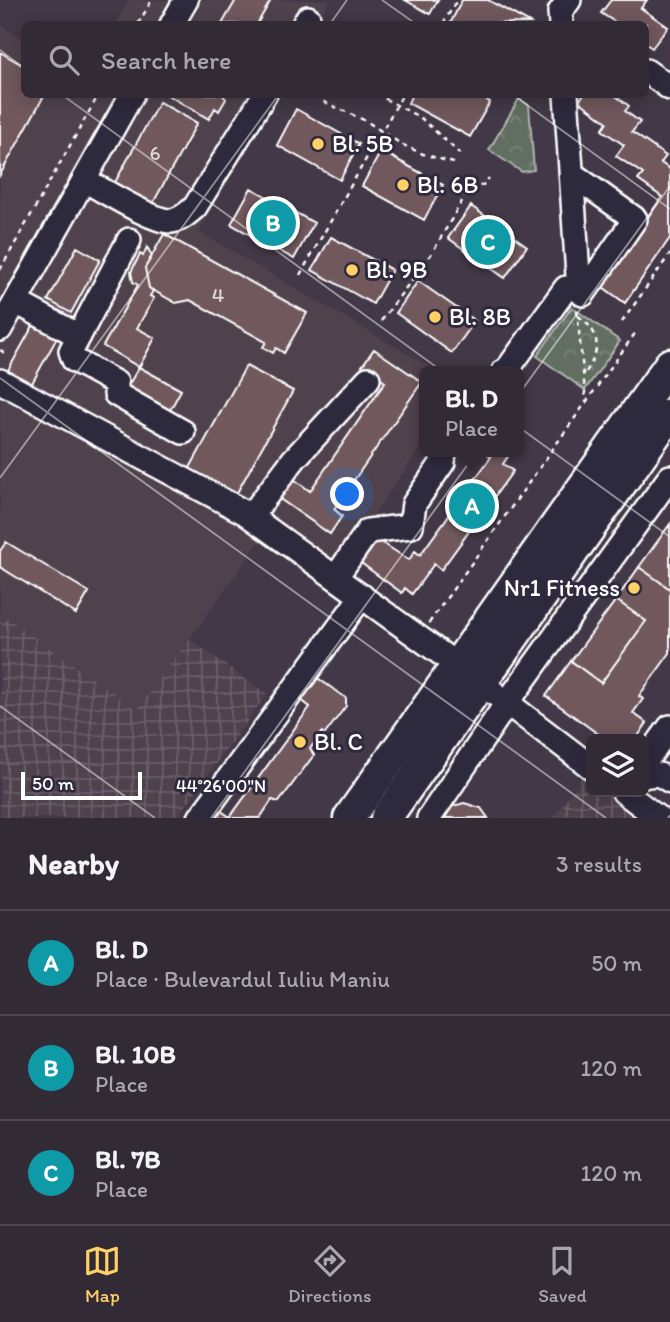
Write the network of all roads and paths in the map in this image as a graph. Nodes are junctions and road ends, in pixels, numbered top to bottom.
1 (152, 0) edge
2 (186, 0) edge
3 (457, 0) edge
4 (140, 21) edge
5 (174, 21) edge
6 (445, 21) edge
7 (97, 98) edge
8 (130, 98) edge
9 (263, 98) edge
10 (320, 98) edge
11 (384, 98) edge
12 (401, 98) edge
13 (566, 98) edge
14 (397, 105) junction
15 (381, 132) junction
16 (460, 154) dead end
17 (457, 164) dead end
18 (572, 174) junction
19 (489, 178) dead end
20 (84, 180) junction
21 (130, 240) dead end
22 (670, 254) edge
23 (0, 270) edge
24 (300, 275) dead end
25 (579, 299) junction
26 (16, 302) junction
27 (381, 321) dead end
28 (622, 322) dead end
29 (0, 329) edge
30 (636, 332) dead end
31 (79, 336) junction
32 (0, 351) edge
33 (8, 355) dead end
34 (670, 364) edge
35 (510, 366) edge
36 (584, 376) junction
37 (368, 379) dead end
38 (0, 381) edge
39 (586, 402) junction
40 (670, 414) edge
41 (183, 432) dead end
42 (444, 457) edge
43 (670, 477) edge
44 (251, 516) junction
45 (336, 577) junction
46 (362, 596) junction
47 (419, 637) junction
48 (457, 665) junction
49 (481, 683) junction
50 (508, 703) junction
51 (670, 727) edge
52 (586, 746) edge
53 (649, 756) edge
54 (586, 763) edge
55 (649, 775) edge
56 (670, 781) edge
57 (411, 783) junction
58 (631, 797) edge
59 (434, 811) edge
60 (200, 818) edge
61 (349, 818) edge
62 (386, 818) edge
63 (658, 818) edge

1 - 4 path
2 - 5 street
3 - 6 path
7 - 23 path
8 - 20 street
9 - 20 street
10 - 15 path
11 - 14 path
12 - 14 path
13 - 18 street
14 - 15 path
14 - 16 path
15 - 17 path
15 - 24 path
18 - 25 street
18 - 25 street
19 - 27 path
20 - 26 street
21 - 31 street
22 - 28 path
25 - 35 street
25 - 36 path
25 - 36 path
26 - 29 street
26 - 31 street
30 - 39 path
31 - 41 street
32 - 33 path
34 - 48 main road
36 - 39 path
37 - 44 street
38 - 44 street
39 - 47 path
40 - 49 main road
42 - 45 street
43 - 50 street
44 - 45 street
45 - 46 street
46 - 47 street
46 - 60 street
47 - 48 street
48 - 61 main road
49 - 50 street
49 - 57 main road
50 - 52 street
50 - 54 street
50 - 59 street
51 - 53 street
55 - 56 street
57 - 59 street
57 - 62 main road
58 - 63 street

